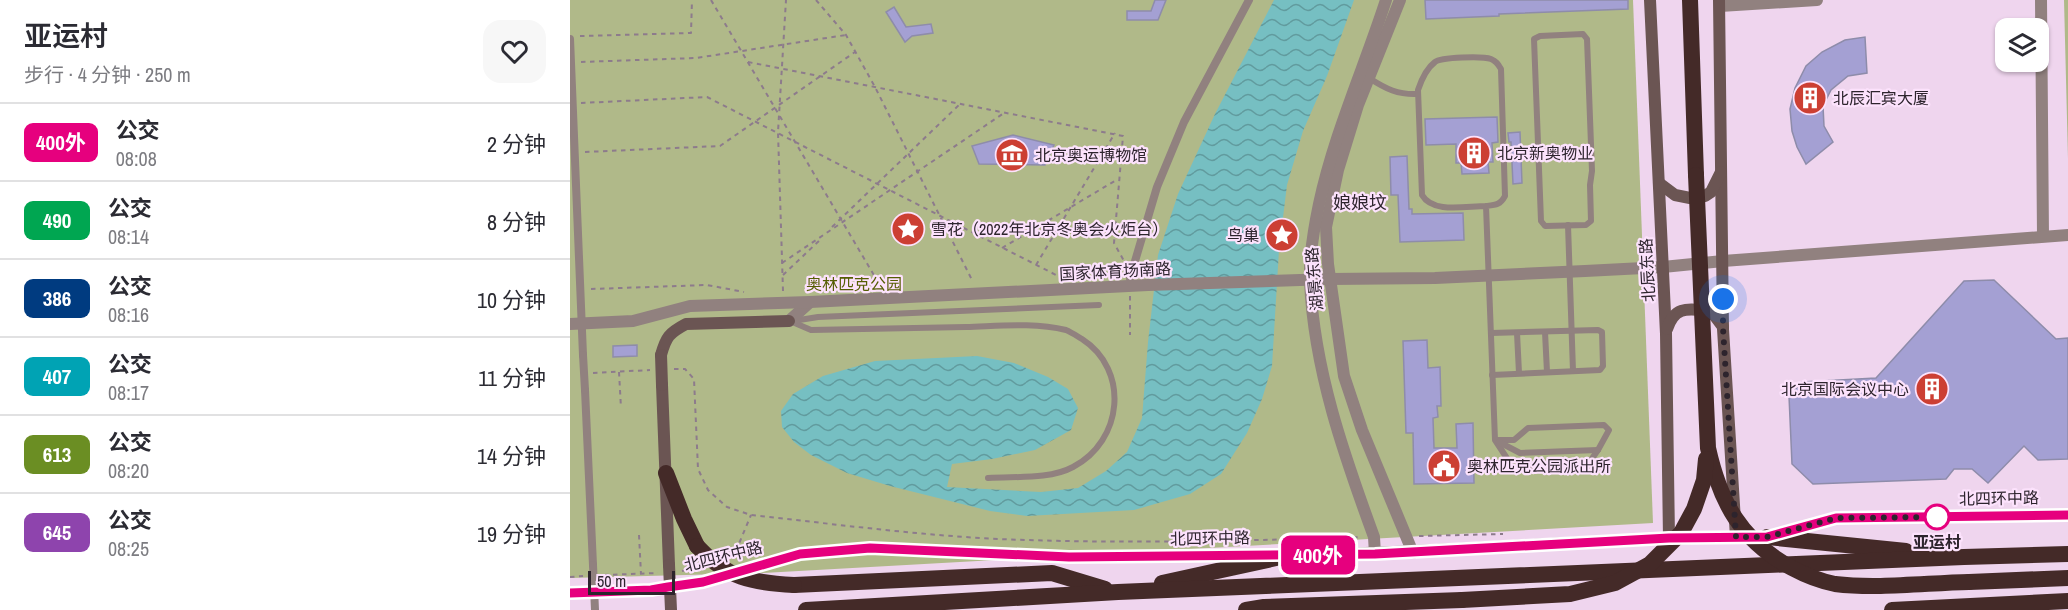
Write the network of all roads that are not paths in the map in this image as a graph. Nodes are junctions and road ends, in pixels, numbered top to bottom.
1 (1249, 0) edge
2 (1386, 0) edge
3 (1400, 0) edge
4 (1650, 0) edge
5 (1690, 0) edge
6 (1817, 0) edge
7 (2041, 0) edge
8 (1720, 3) edge
9 (570, 38) edge
10 (571, 62) edge
11 (1369, 78) junction
12 (1418, 94) junction
13 (1722, 171) junction
14 (1659, 183) junction
15 (1486, 206) junction
16 (1568, 225) junction
17 (2068, 235) edge
18 (2043, 236) junction
19 (1723, 261) junction
20 (1663, 267) junction
21 (1568, 271) junction
22 (1488, 275) junction
23 (1330, 279) junction
24 (1310, 280) junction
25 (1130, 282) junction
26 (810, 302) junction
27 (1099, 305) dead end
28 (789, 321) junction
29 (575, 324) edge
30 (1723, 328) junction
31 (1571, 330) junction
32 (1545, 332) junction
33 (1491, 333) junction
34 (1517, 333) junction
35 (1666, 334) junction
36 (1573, 371) junction
37 (1547, 372) junction
38 (1519, 374) junction
39 (1492, 375) junction
40 (1496, 440) junction
41 (1708, 448) junction
42 (1598, 450) junction
43 (666, 473) junction
44 (988, 478) dead end
45 (2068, 515) edge
46 (1736, 537) junction
47 (1767, 537) junction
48 (1669, 538) junction
49 (1413, 553) junction
50 (1375, 554) junction
51 (2068, 554) edge
52 (1290, 555) junction
53 (1964, 557) junction
54 (2068, 578) edge
55 (1118, 592) junction
56 (570, 593) edge
57 (2065, 602) edge
58 (595, 610) edge
59 (671, 610) edge
60 (806, 610) edge
61 (1246, 610) edge
62 (1892, 610) edge
63 (1914, 610) edge

1 - 25 street
2 - 24 street, 湖景东路
3 - 11 street, 湖景东路
4 - 14 main road, 北辰东路
5 - 41 highway, bridge
6 - 8 street
7 - 18 street
8 - 13 main road
9 - 10 street
10 - 29 street
11 - 12 lane
11 - 23 street, 湖景东路
12 - 15 lane
12 - 15 lane
13 - 14 main road
13 - 19 main road
14 - 20 main road, 北辰东路
15 - 22 lane
16 - 16 lane
16 - 21 lane
17 - 18 street, 国家体育场南路
18 - 19 street, 国家体育场南路
19 - 20 street, 国家体育场南路
19 - 30 main road
20 - 21 street, 国家体育场南路
20 - 35 main road, 北辰东路
21 - 22 street, 国家体育场南路
21 - 31 lane
22 - 23 street, 国家体育场南路
22 - 33 lane
23 - 24 street, 国家体育场南路
23 - 49 street, 湖景东路
24 - 25 street, 国家体育场南路
24 - 50 street, 湖景东路
25 - 26 street, 国家体育场南路
26 - 28 street
26 - 29 street, 国家体育场南路
27 - 28 lane
28 - 43 main road, bridge
28 - 44 lane
29 - 58 street, bridge
30 - 35 main road
30 - 46 main road
31 - 32 lane
31 - 36 lane
31 - 36 lane
32 - 34 lane
32 - 37 lane
33 - 34 lane
33 - 39 lane
34 - 38 lane
35 - 48 main road, 北辰东路
36 - 37 lane
37 - 38 lane
38 - 39 lane
39 - 40 lane
40 - 42 lane
40 - 42 lane
40 - 42 lane
41 - 54 highway, bridge
41 - 61 highway, bridge
43 - 55 highway, bridge
43 - 59 main road, bridge
45 - 47 street, 北四环中路
46 - 47 street, 北四环中路
46 - 48 street, 北四环中路
47 - 53 highway
48 - 49 street, 北四环中路
49 - 50 street, 北四环中路
50 - 52 street, 北四环中路
51 - 53 highway
52 - 55 highway
52 - 56 street, 北四环中路
53 - 55 highway
55 - 60 highway
57 - 63 highway
62 - 63 highway

